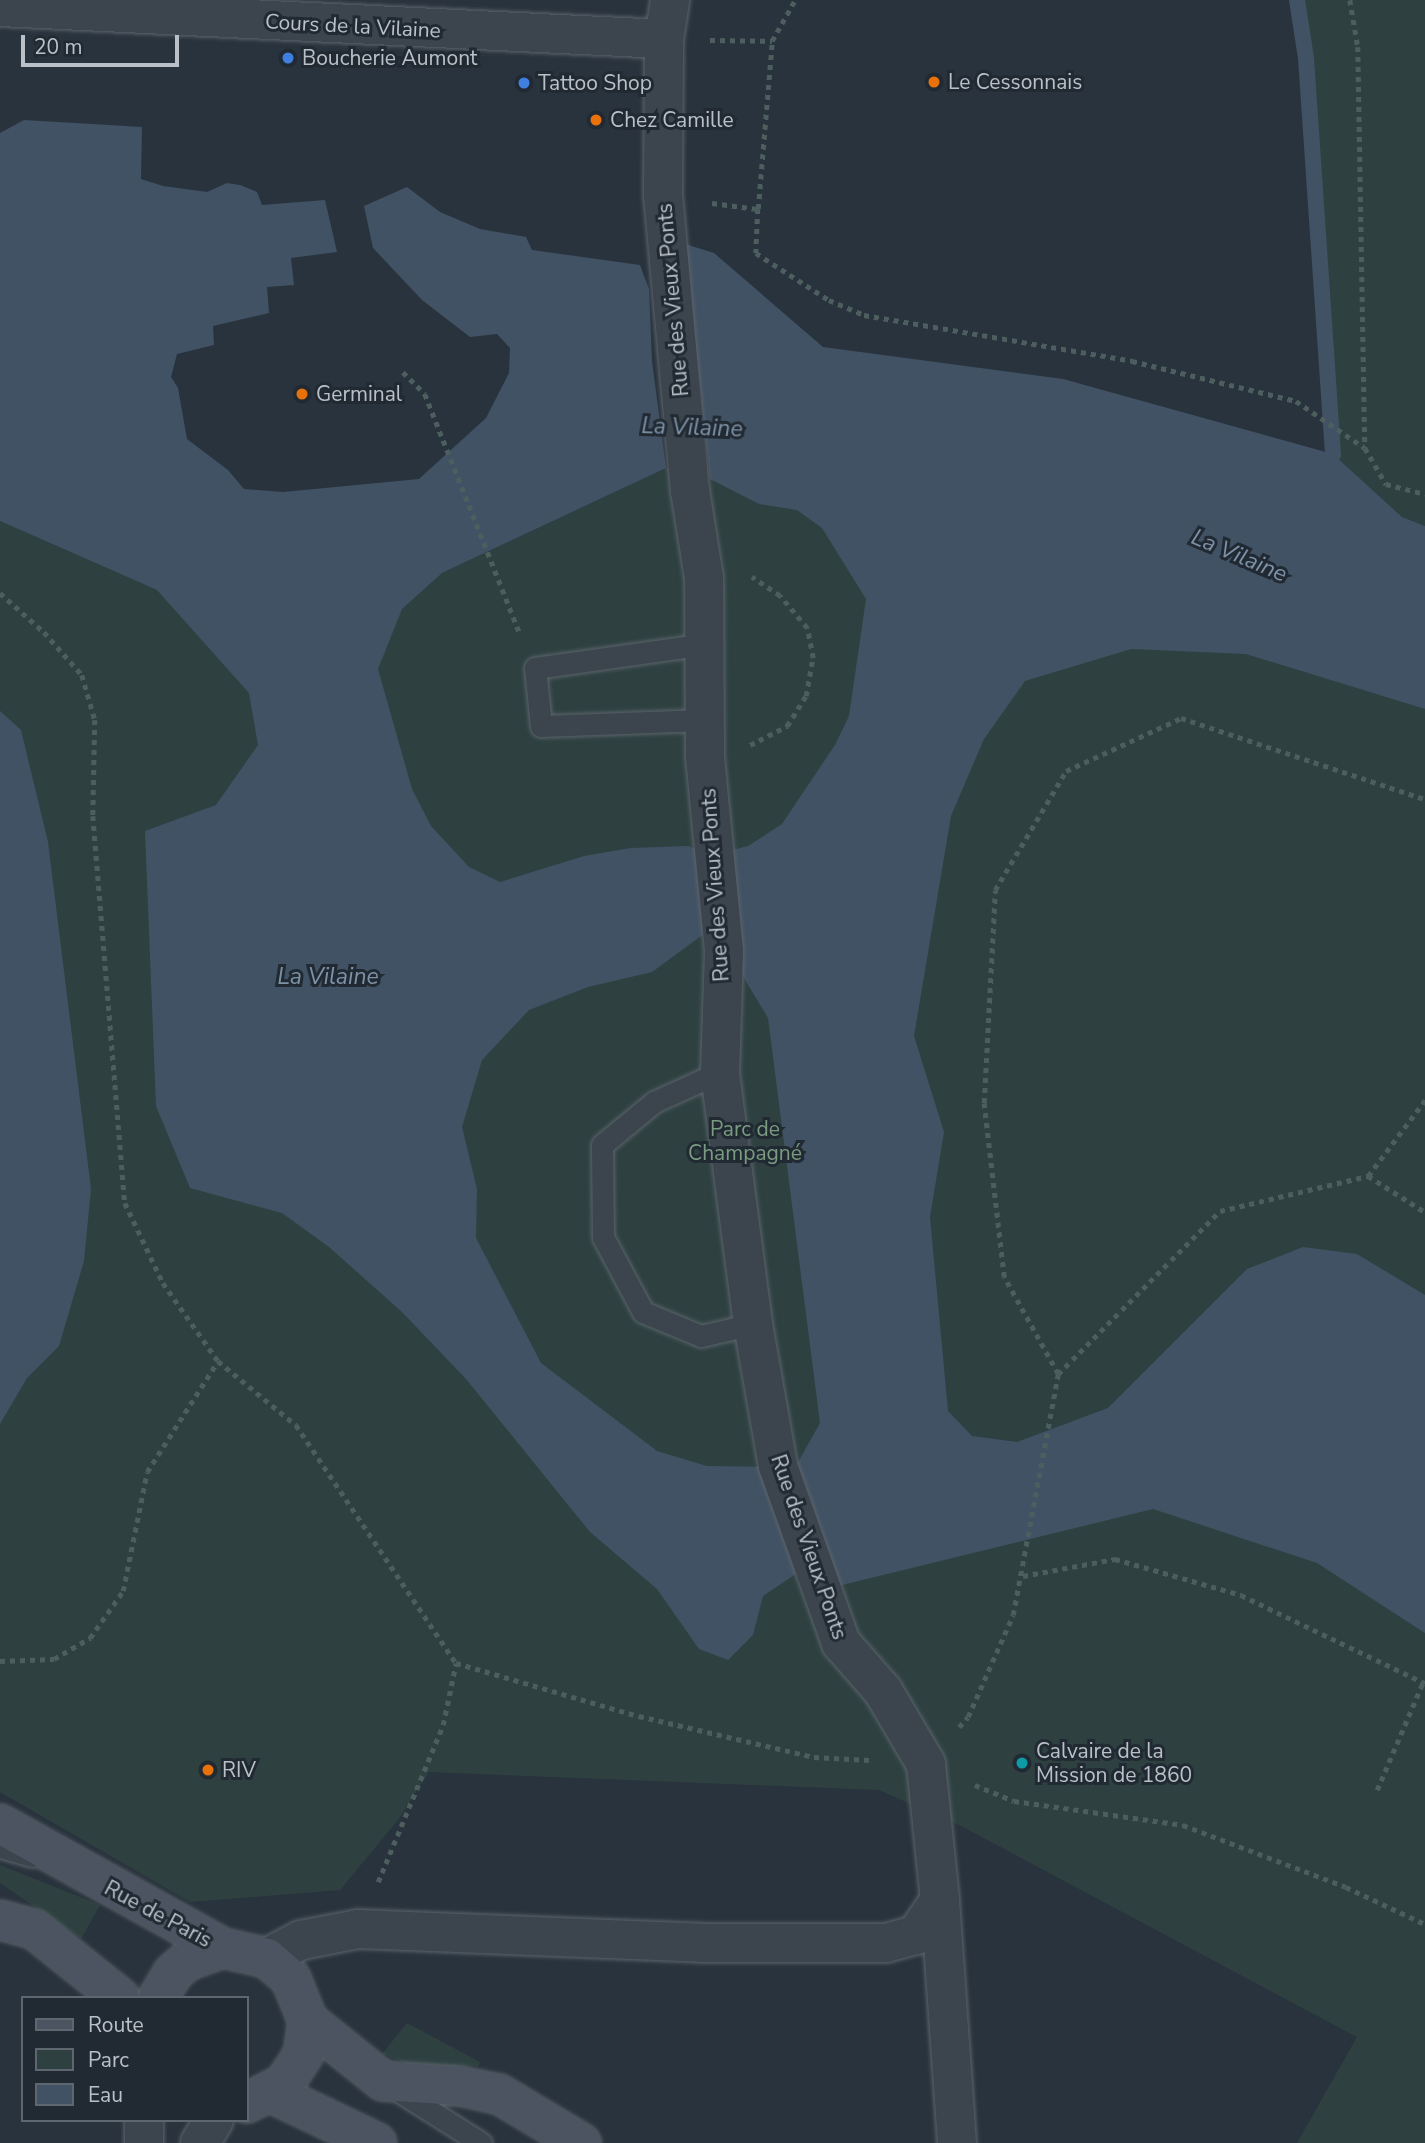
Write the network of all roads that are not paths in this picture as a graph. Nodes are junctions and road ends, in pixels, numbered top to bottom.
1 (670, 0) edge
2 (0, 7) edge
3 (144, 7) edge
4 (664, 39) junction
5 (706, 644) junction
6 (705, 738) junction
7 (720, 1072) junction
8 (753, 1324) junction
9 (0, 1824) edge
10 (0, 1847) edge
11 (93, 1879) junction
12 (940, 1900) junction
13 (0, 1903) edge
14 (17, 1924) edge
15 (223, 1948) junction
16 (267, 1958) junction
17 (117, 1996) edge
18 (159, 1996) edge
19 (308, 2021) junction
20 (383, 2081) junction
21 (259, 2098) edge
22 (144, 2122) edge
23 (213, 2122) edge
24 (376, 2142) edge
25 (144, 2143) edge
26 (200, 2143) edge
27 (481, 2143) edge
28 (581, 2143) edge
29 (957, 2143) edge

1 - 4 street, Rue des Vieux Ponts
2 - 3 street, Cours de la Vilaine
3 - 4 street, Cours de la Vilaine
4 - 5 street, Rue des Vieux Ponts
5 - 6 street, Rue des Vieux Ponts
5 - 6 lane
6 - 7 street, Rue des Vieux Ponts
7 - 8 street, Rue des Vieux Ponts
7 - 8 lane
8 - 12 street, Rue des Vieux Ponts
9 - 11 main road, Rue de Paris
10 - 11 lane, Rue de Paris
11 - 15 main road, Rue de Paris
12 - 16 street
12 - 29 street, Rue des Vieux Ponts
13 - 14 lane
14 - 17 main road
15 - 16 main road, Rue de Paris
15 - 18 main road
16 - 19 main road
19 - 20 main road
19 - 21 main road
20 - 27 lane
20 - 28 main road
21 - 24 main road
22 - 25 street
23 - 26 street

